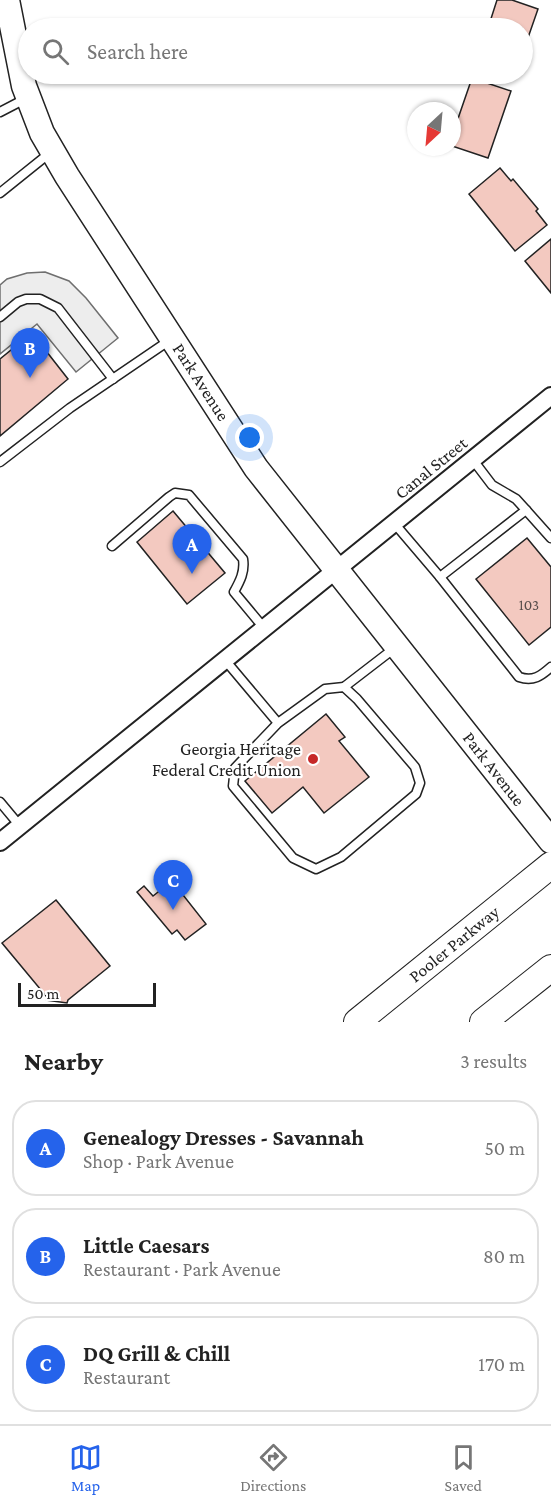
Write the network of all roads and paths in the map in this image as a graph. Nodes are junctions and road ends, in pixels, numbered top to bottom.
1 (7, 0) edge
2 (18, 51) edge
3 (25, 84) edge
4 (28, 97) junction
5 (0, 112) edge
6 (52, 151) junction
7 (0, 193) edge
8 (0, 317) edge
9 (172, 339) junction
10 (113, 380) junction
11 (551, 396) edge
12 (473, 460) junction
13 (0, 462) edge
14 (526, 510) junction
15 (394, 524) junction
16 (551, 538) edge
17 (112, 546) dead end
18 (336, 570) junction
19 (440, 577) junction
20 (264, 628) junction
21 (397, 647) junction
22 (225, 660) junction
23 (551, 667) edge
24 (344, 687) junction
25 (278, 723) junction
26 (0, 802) edge
27 (20, 826) junction
28 (551, 841) edge
29 (0, 842) edge
30 (551, 865) edge
31 (551, 968) edge
32 (357, 1022) edge
33 (483, 1022) edge

1 - 2 street, Park Avenue
3 - 4 street, Park Avenue
4 - 5 lane
4 - 6 street, Park Avenue
6 - 7 lane
6 - 9 street, Park Avenue
8 - 10 lane
9 - 10 lane
9 - 18 street, Park Avenue
10 - 13 lane
11 - 12 street, Canal Street
12 - 14 lane
12 - 15 street, Canal Street
14 - 16 lane
14 - 19 lane
15 - 18 street, Canal Street
15 - 19 lane
17 - 20 lane
18 - 20 street, Canal Street
18 - 21 street, Park Avenue
19 - 23 lane
20 - 22 street, Canal Street
21 - 24 lane
21 - 28 street, Park Avenue
22 - 25 lane
22 - 27 street, Canal Street
24 - 25 lane
24 - 25 lane
26 - 27 lane
27 - 29 street, Canal Street
30 - 32 main road, Pooler Parkway
31 - 33 main road

